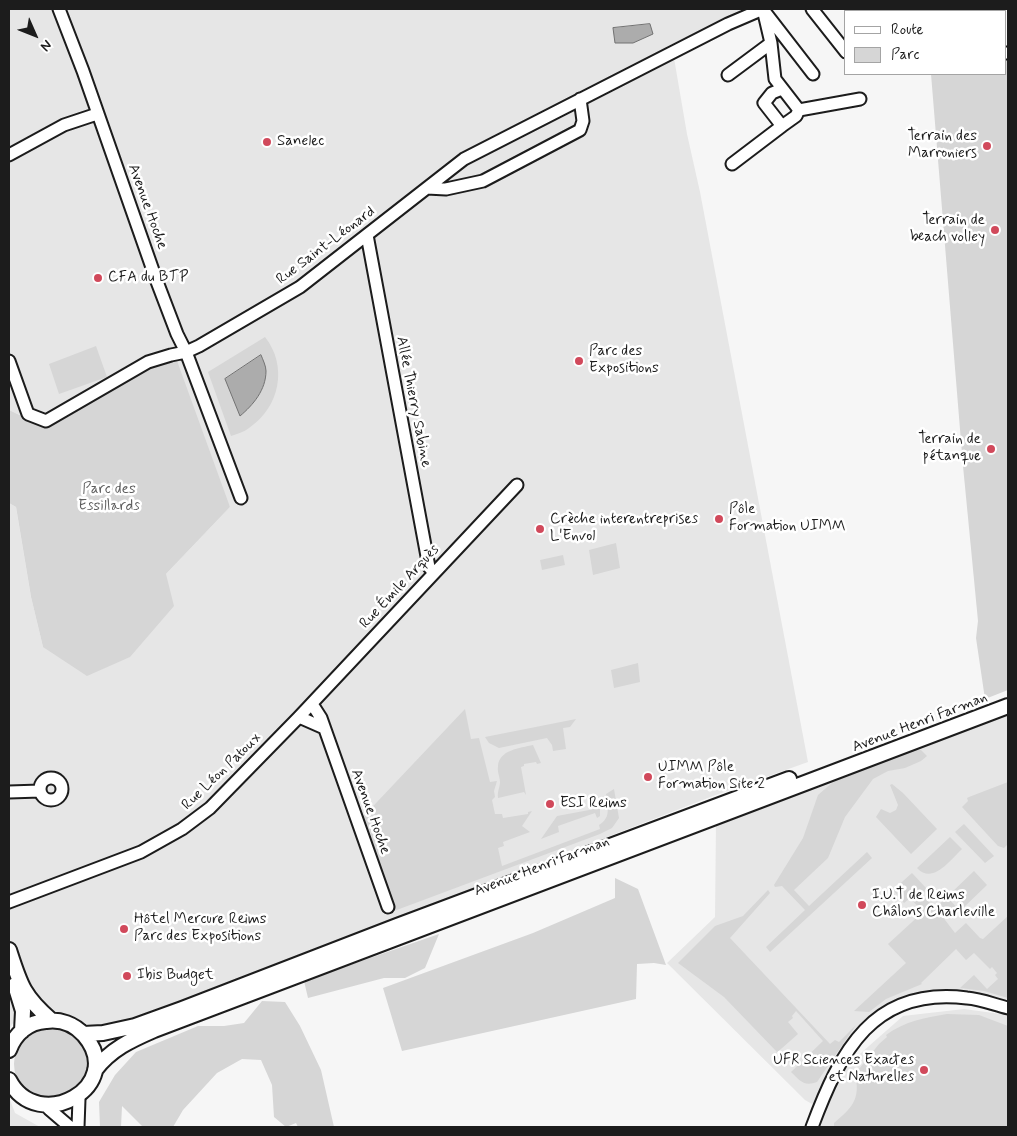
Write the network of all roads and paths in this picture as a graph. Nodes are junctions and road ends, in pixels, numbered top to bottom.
1 (60, 9) edge
2 (763, 9) edge
3 (812, 9) edge
4 (771, 43) junction
5 (844, 49) edge
6 (813, 74) dead end
7 (728, 75) dead end
8 (782, 88) junction
9 (580, 99) junction
10 (860, 99) dead end
11 (799, 110) junction
12 (97, 114) junction
13 (782, 126) junction
14 (9, 155) edge
15 (732, 164) dead end
16 (427, 188) junction
17 (366, 235) junction
18 (186, 352) junction
19 (9, 361) edge
20 (517, 485) dead end
21 (241, 498) dead end
22 (434, 573) junction
23 (1008, 698) edge
24 (1008, 706) edge
25 (306, 710) junction
26 (324, 728) junction
27 (40, 791) dead end
28 (9, 792) edge
29 (10, 901) edge
30 (388, 907) dead end
31 (9, 950) edge
32 (9, 968) edge
33 (1008, 1008) edge
34 (51, 1020) junction
35 (22, 1031) junction
36 (83, 1034) junction
37 (9, 1050) edge
38 (95, 1070) junction
39 (9, 1080) edge
40 (15, 1098) edge
41 (78, 1099) junction
42 (49, 1109) junction
43 (70, 1127) edge
44 (78, 1127) edge
45 (812, 1127) edge

1 - 12 street, Avenue Hoche
2 - 4 street
2 - 6 street
2 - 9 street, Rue Saint-Léonard
3 - 5 street
4 - 7 street
4 - 8 street
8 - 11 street
8 - 13 street
9 - 16 street, Rue Saint-Léonard
9 - 16 street
10 - 11 street
11 - 13 street
12 - 14 street
12 - 18 street, Avenue Hoche
13 - 15 street
16 - 17 street, Rue Saint-Léonard
17 - 18 street, Rue Saint-Léonard
17 - 22 street, Allée Thierry Sabine
18 - 19 street, Rue Saint-Léonard
18 - 21 street, Avenue Hoche
20 - 22 street, Rue Émile Arquès
22 - 25 street, Rue Émile Arquès
23 - 36 main road, Avenue Henri Farman
24 - 38 main road, Avenue Henri Farman
25 - 26 street
25 - 26 street, Avenue Hoche
25 - 29 street, Rue Léon Patoux
26 - 30 street, Avenue Hoche
27 - 28 street
31 - 34 main road
32 - 35 main road
33 - 45 street
34 - 35 main road
34 - 36 main road
35 - 37 main road
36 - 38 main road
38 - 41 main road, Avenue Henri Farman
39 - 40 main road
40 - 42 main road
41 - 42 main road
41 - 44 street
42 - 43 street

